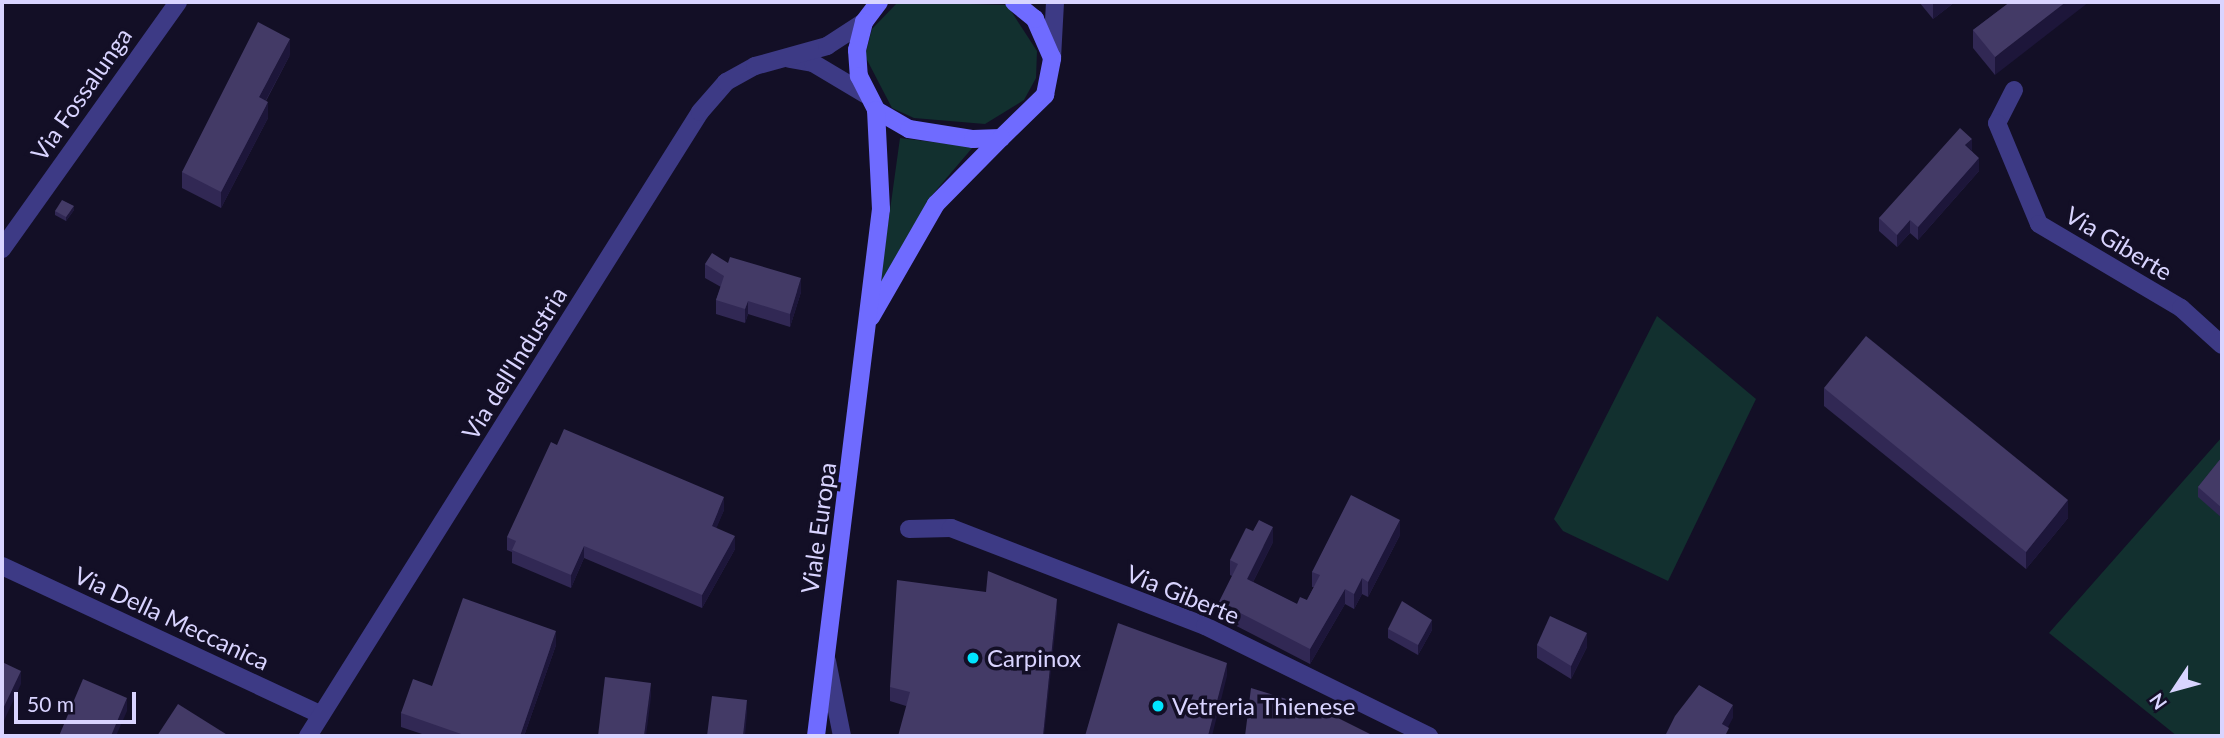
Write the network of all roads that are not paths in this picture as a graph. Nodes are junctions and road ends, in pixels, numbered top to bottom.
1 (178, 2) edge
2 (879, 2) edge
3 (1014, 2) edge
4 (1055, 2) edge
5 (864, 22) junction
6 (790, 58) junction
7 (1052, 58) junction
8 (2014, 90) dead end
9 (866, 94) junction
10 (876, 110) junction
11 (1001, 138) junction
12 (2, 249) edge
13 (866, 326) junction
14 (2222, 345) edge
15 (909, 529) dead end
16 (2, 566) edge
17 (825, 650) junction
18 (321, 715) junction
19 (1421, 734) edge
20 (314, 735) edge
21 (816, 736) edge
22 (842, 736) edge

1 - 12 street, Via Fossalunga
2 - 5 main road
3 - 7 main road
4 - 7 street
5 - 6 street, Via dell'Industria
5 - 9 main road
6 - 9 street, Via dell'Industria
6 - 18 street, Via dell'Industria
7 - 11 main road
8 - 14 street, Via Giberte
9 - 10 main road
10 - 11 main road
10 - 13 main road, Viale Europa
11 - 13 main road
13 - 17 main road, Viale Europa
15 - 19 street, Via Giberte
16 - 18 street, Via Della Meccanica
17 - 21 main road, Viale Europa
17 - 22 street
18 - 20 street, Via dell'Industria

